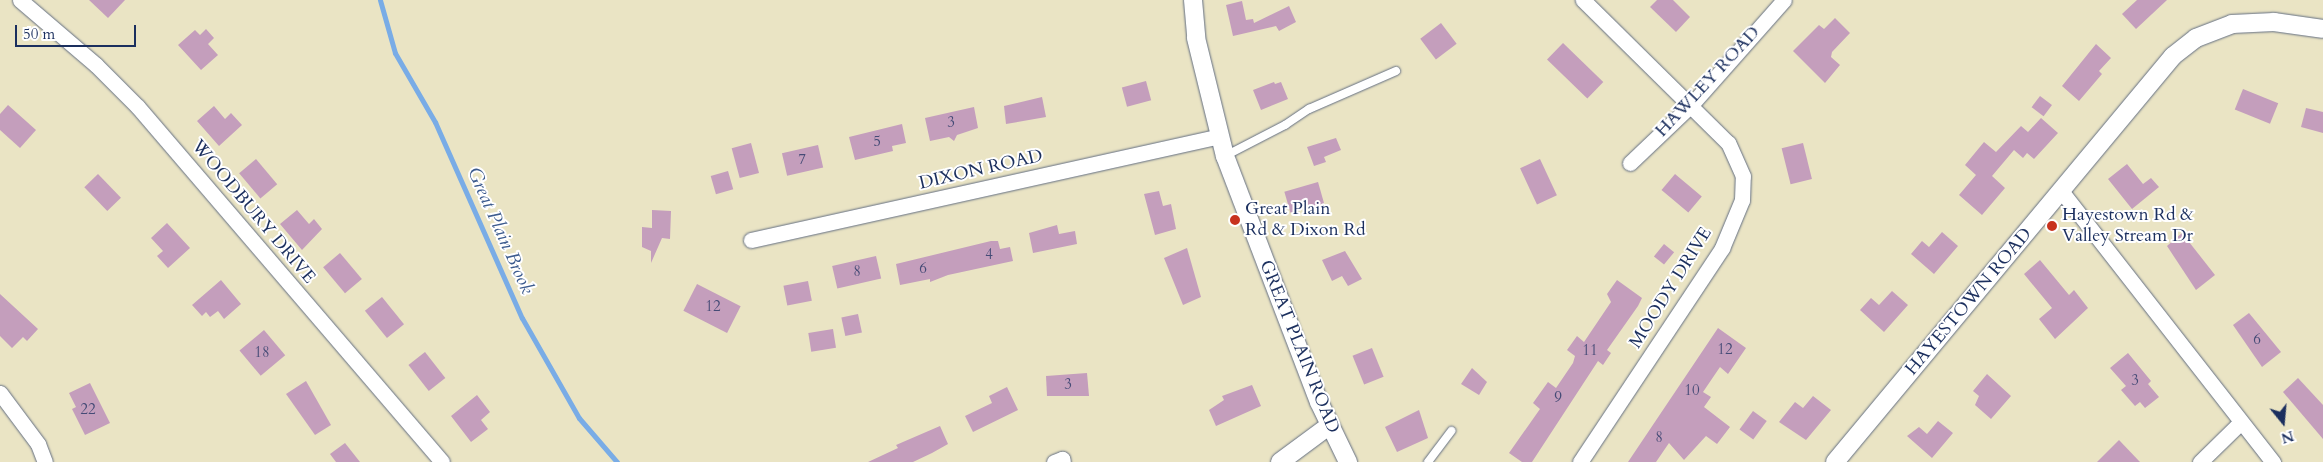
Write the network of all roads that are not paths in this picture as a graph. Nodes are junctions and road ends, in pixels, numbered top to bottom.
1 (20, 0) edge
2 (1193, 0) edge
3 (1583, 0) edge
4 (1784, 0) edge
5 (2323, 29) edge
6 (1396, 71) dead end
7 (1691, 105) junction
8 (1219, 136) junction
9 (1226, 156) junction
10 (1630, 163) dead end
11 (2062, 192) junction
12 (752, 240) dead end
13 (0, 393) edge
14 (2241, 422) junction
15 (1330, 425) junction
16 (1451, 431) dead end
17 (45, 462) edge
18 (442, 462) edge
19 (1054, 462) edge
20 (1063, 462) edge
21 (1280, 462) edge
22 (1348, 462) edge
23 (1428, 462) edge
24 (1580, 462) edge
25 (1835, 462) edge
26 (2200, 462) edge
27 (2273, 462) edge

1 - 18 street, WOODBURY DRIVE
2 - 8 street, GREAT PLAIN ROAD
3 - 7 street, MOODY DRIVE
4 - 7 street, HAWLEY ROAD
5 - 11 street, HAYESTOWN ROAD
6 - 9 lane
7 - 10 street, HAWLEY ROAD
7 - 24 street, MOODY DRIVE
8 - 9 street, GREAT PLAIN ROAD
8 - 12 street, DIXON ROAD
9 - 15 street, GREAT PLAIN ROAD
11 - 14 street
11 - 25 street, HAYESTOWN ROAD
13 - 17 street
14 - 26 street
14 - 27 street
15 - 21 street
15 - 22 street, GREAT PLAIN ROAD
16 - 23 lane
19 - 20 street

